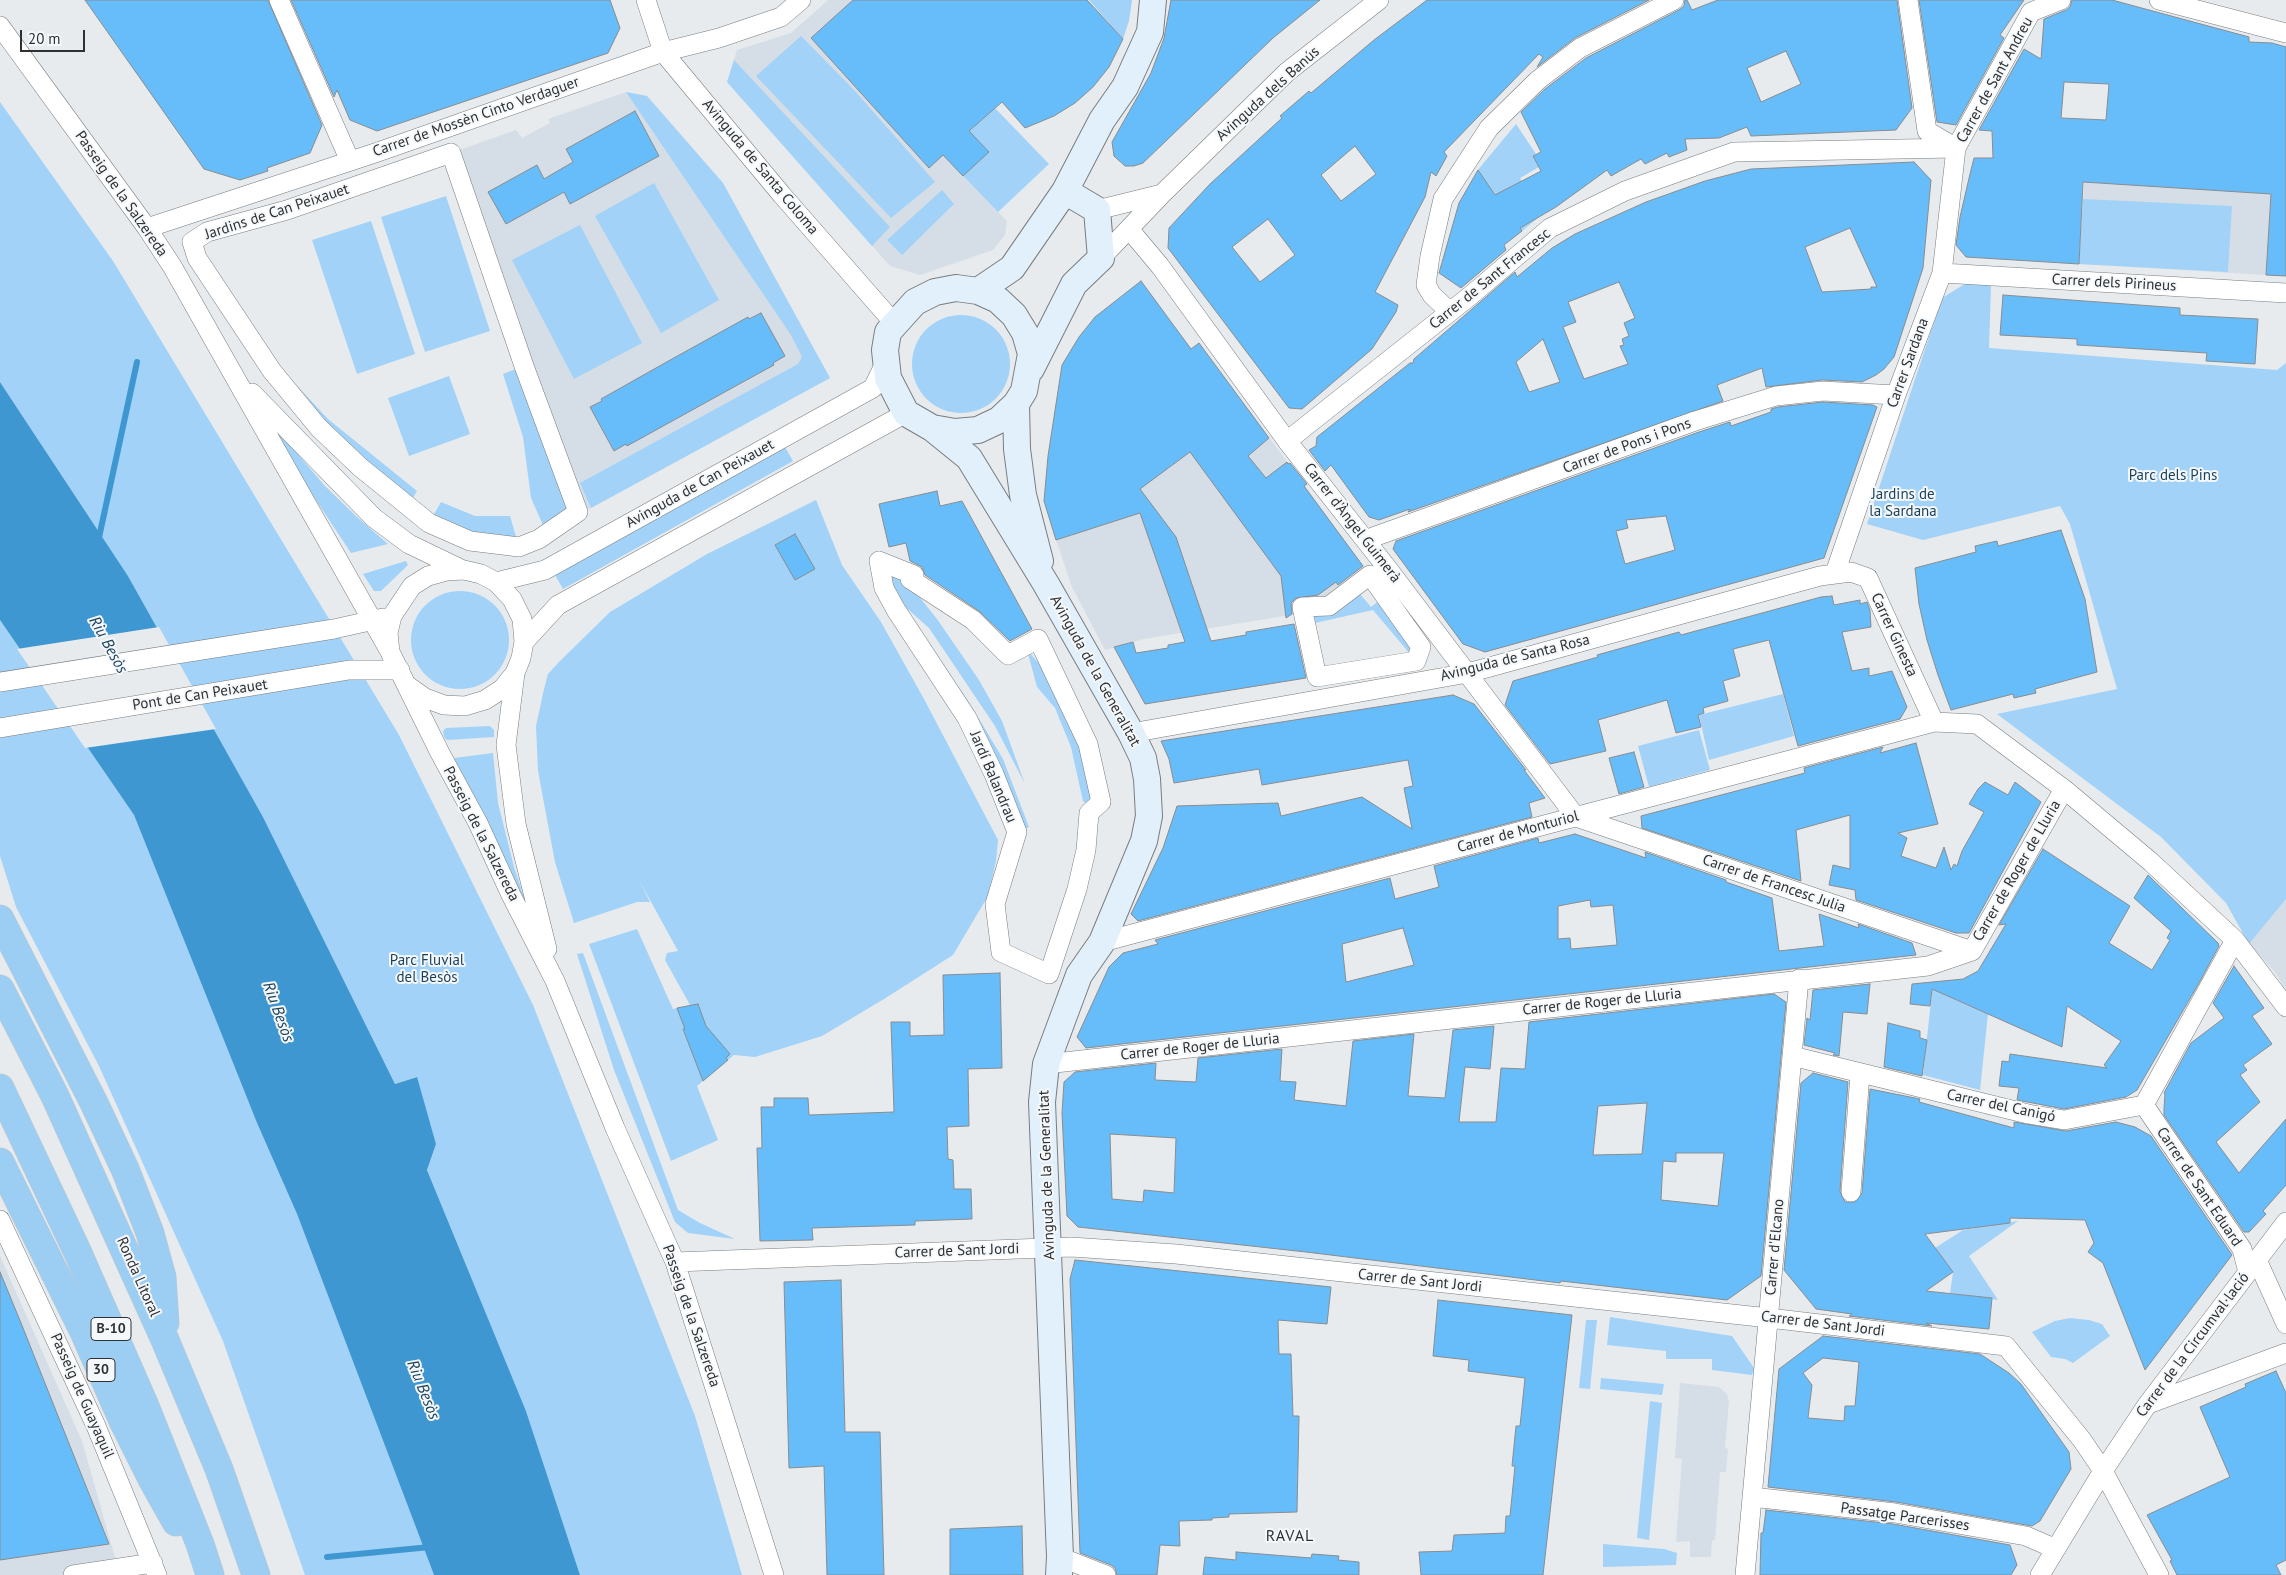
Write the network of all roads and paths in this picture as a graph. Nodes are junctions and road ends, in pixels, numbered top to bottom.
1 (279, 0) edge
2 (646, 0) edge
3 (801, 0) edge
4 (1153, 0) edge
5 (1379, 0) edge
6 (1674, 0) edge
7 (1908, 0) edge
8 (2061, 0) edge
9 (2159, 0) edge
10 (0, 26) edge
11 (2286, 32) edge
12 (663, 52) junction
13 (1956, 148) junction
14 (350, 161) junction
15 (1065, 191) junction
16 (1162, 194) junction
17 (1097, 210) junction
18 (147, 228) junction
19 (1129, 229) junction
20 (1101, 258) junction
21 (1942, 272) junction
22 (978, 291) junction
23 (2286, 293) edge
24 (1450, 312) junction
25 (894, 323) junction
26 (886, 361) junction
27 (231, 370) junction
28 (1028, 374) junction
29 (1896, 395) junction
30 (1016, 404) junction
31 (906, 413) junction
32 (932, 428) junction
33 (1287, 441) junction
34 (578, 512) joint
35 (1365, 540) junction
36 (464, 570) junction
37 (1835, 573) junction
38 (496, 582) junction
39 (1046, 584) junction
40 (392, 616) junction
41 (372, 620) junction
42 (1038, 639) joint
43 (524, 642) junction
44 (390, 652) junction
45 (515, 673) junction
46 (1468, 673) junction
47 (1317, 677) joint
48 (404, 678) junction
49 (0, 682) edge
50 (1934, 722) junction
51 (0, 728) edge
52 (1131, 733) junction
53 (2064, 789) junction
54 (1576, 817) junction
55 (0, 919) edge
56 (2235, 940) junction
57 (1102, 942) junction
58 (1972, 951) junction
59 (1799, 980) junction
60 (555, 981) junction
61 (0, 988) edge
62 (2286, 1007) edge
63 (1792, 1056) junction
64 (1046, 1064) junction
65 (1860, 1074) junction
66 (0, 1088) edge
67 (2144, 1105) junction
68 (0, 1162) edge
69 (1851, 1192) dead end
70 (0, 1220) edge
71 (2286, 1222) edge
72 (1048, 1248) junction
73 (675, 1262) junction
74 (2252, 1266) junction
75 (1768, 1318) junction
76 (2286, 1324) edge
77 (165, 1340) junction
78 (2286, 1353) edge
79 (2147, 1405) junction
80 (2103, 1471) junction
81 (1752, 1497) junction
82 (2056, 1549) junction
83 (1060, 1566) edge
84 (155, 1569) edge
85 (73, 1575) edge
86 (208, 1575) edge
87 (256, 1575) edge
88 (774, 1575) edge
89 (1106, 1575) edge
90 (1745, 1575) edge
91 (2040, 1575) edge
92 (2159, 1575) edge

1 - 14 street
2 - 12 street, Avinguda de Santa Coloma
3 - 12 street, Carrer de Mossèn Cinto Verdaguer
4 - 15 street
5 - 16 street, Avinguda dels Banús
6 - 24 street
7 - 13 street
8 - 13 street, Carrer de Sant Andreu
9 - 11 street
10 - 18 street, Passeig de la Salzereda
12 - 14 street, Carrer de Mossèn Cinto Verdaguer
12 - 25 street, Avinguda de Santa Coloma
13 - 21 street, Carrer Sardana
13 - 24 street, Carrer de Sant Francesc
14 - 18 street, Carrer de Mossèn Cinto Verdaguer
15 - 17 street
15 - 22 street
16 - 17 street
16 - 19 street, Avinguda dels Banús
17 - 20 street
18 - 27 street, Passeig de la Salzereda
19 - 20 street, Avinguda dels Banús
19 - 33 street, Carrer d'Àngel Guimerà
20 - 28 street, Avinguda dels Banús
21 - 23 street, Carrer dels Pirineus
21 - 29 street, Carrer Sardana
22 - 25 street
22 - 28 street
24 - 33 street, Carrer de Sant Francesc
25 - 26 street
26 - 31 street
26 - 38 street, Avinguda de Can Peixauet
27 - 36 street, Passeig de la Salzereda
27 - 41 street, Passeig de la Salzereda
28 - 30 street
29 - 35 street, Carrer de Pons i Pons
29 - 37 street, Carrer Sardana
30 - 32 street
30 - 39 street, Avinguda de la Generalitat
31 - 32 street
31 - 43 street
32 - 39 street, Avinguda de la Generalitat
33 - 35 street, Carrer d'Àngel Guimerà
34 - 34 street, Jardins de Can Peixauet
35 - 46 street, Carrer d'Àngel Guimerà
36 - 38 street
36 - 40 street
37 - 46 street, Avinguda de Santa Rosa
37 - 50 street, Carrer Ginesta
38 - 43 street
39 - 52 street, Avinguda de la Generalitat
40 - 41 street
40 - 44 street
41 - 44 street, Passeig de la Salzereda
41 - 49 street
42 - 42 street, Jardí Balandrau
43 - 45 street
44 - 48 street
45 - 48 street
45 - 60 street, Passeig de la Salzereda
46 - 52 street, Avinguda de Santa Rosa
46 - 54 street, Carrer d'Àngel Guimerà
47 - 47 street
48 - 51 street, Pont de Can Peixauet
48 - 60 street, Passeig de la Salzereda
50 - 53 street, Carrer de Monturiol
50 - 54 street, Carrer de Monturiol
52 - 57 street, Avinguda de la Generalitat
53 - 56 street, Carrer de Monturiol
53 - 58 street, Carrer de Roger de Lluria
54 - 57 street, Carrer de Monturiol
54 - 58 street, Carrer de Francesc Julia
55 - 77 highway
56 - 62 street, Carrer de Monturiol
56 - 67 street
57 - 64 street, Avinguda de la Generalitat
58 - 59 street, Carrer de Roger de Lluria
59 - 63 street, Carrer d'Elcano
59 - 64 street, Carrer de Roger de Lluria
60 - 73 street, Passeig de la Salzereda
61 - 77 highway, Ronda Litoral
63 - 65 street, Carrer del Canigó
63 - 75 street, Carrer d'Elcano
64 - 72 street, Avinguda de la Generalitat
65 - 67 street, Carrer del Canigó
65 - 69 street
66 - 86 highway, B-10
67 - 74 street, Carrer de Sant Eduard
68 - 86 highway, 30
70 - 84 street, Passeig de Guayaquil
71 - 74 street, Carrer de la Circumval·lació
72 - 73 street, Carrer de Sant Jordi
72 - 75 street, Carrer de Sant Jordi
72 - 83 street, Avinguda de la Generalitat
73 - 88 street, Passeig de la Salzereda
74 - 76 street, Carrer de Sant Eduard
74 - 79 street, Carrer de la Circumval·lació
75 - 80 street, Carrer de Sant Jordi
75 - 81 street, Carrer d'Elcano
77 - 87 highway, Ronda Litoral
78 - 79 street
79 - 80 street, Carrer de la Circumval·lació
80 - 82 street, Carrer de la Circumval·lació
80 - 92 street, Carrer de Sant Jordi
81 - 82 street, Passatge Parcerisses
81 - 90 street, Carrer d'Elcano
82 - 91 street, Carrer de la Circumval·lació
83 - 89 street
84 - 85 street

